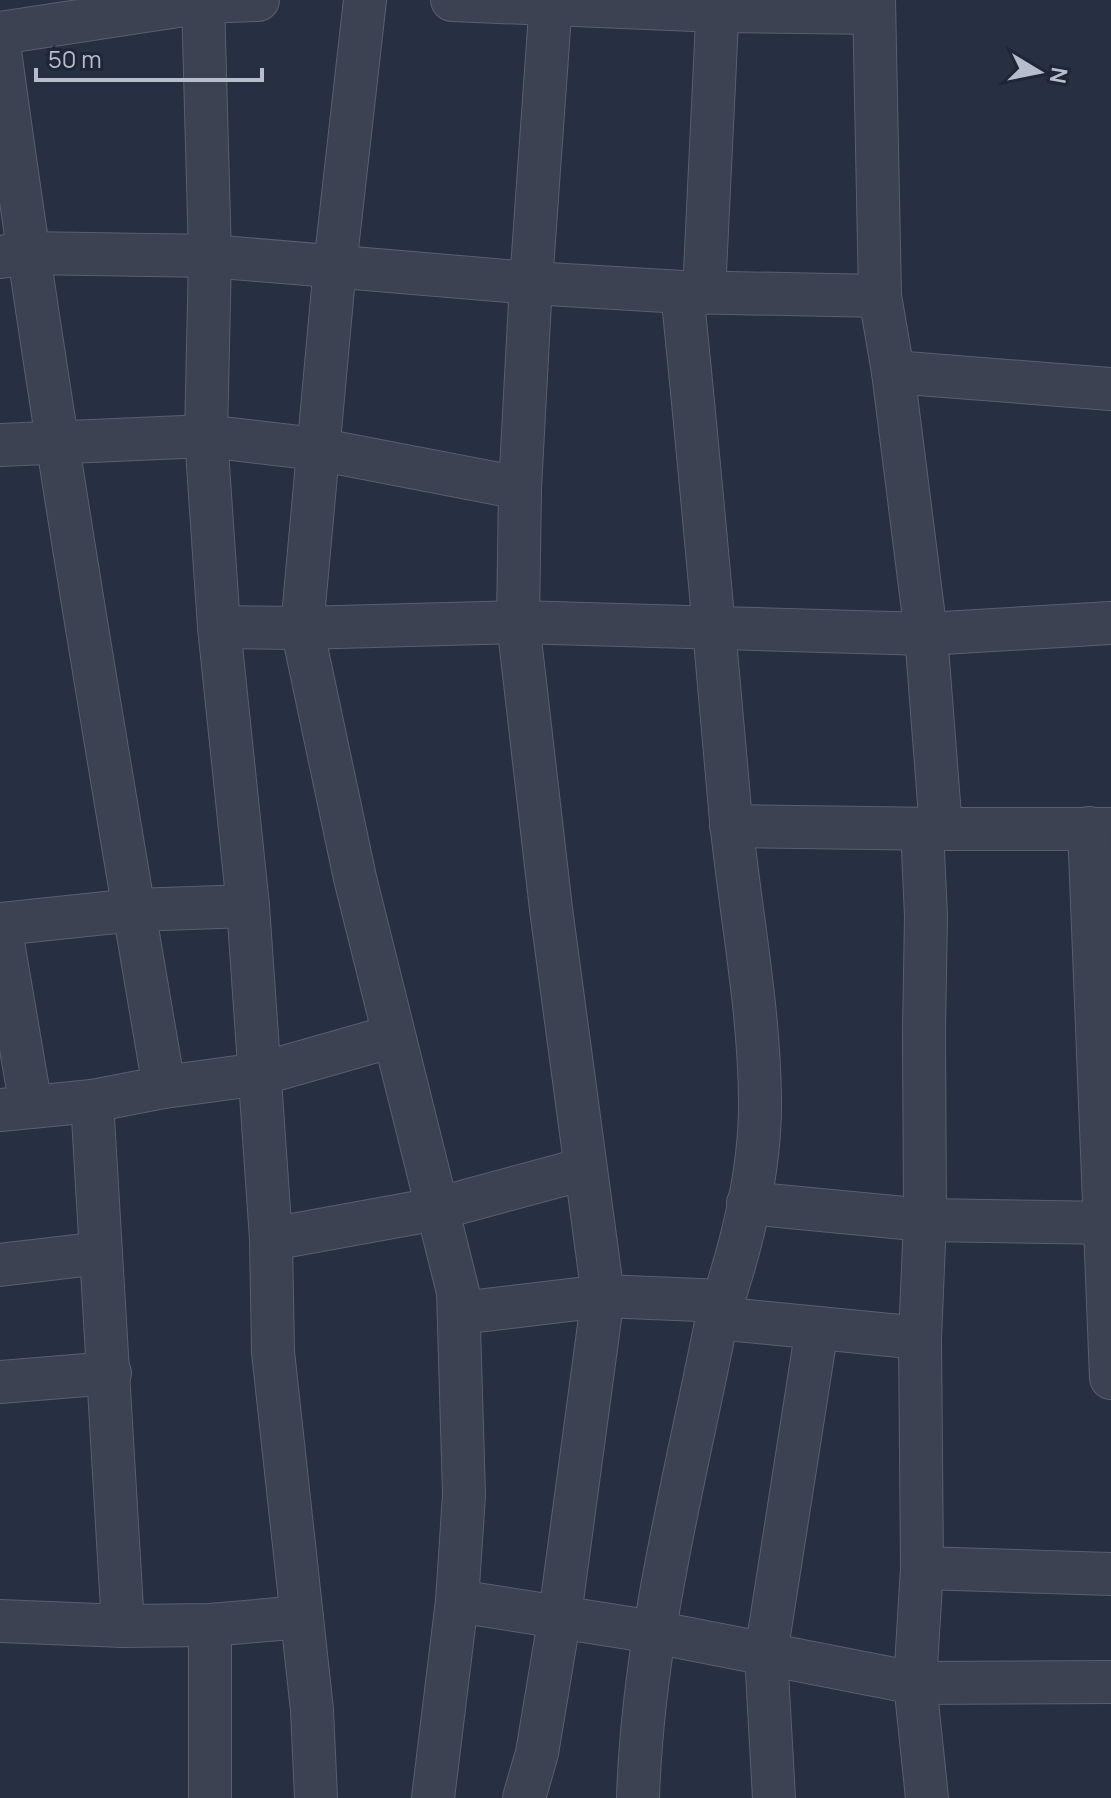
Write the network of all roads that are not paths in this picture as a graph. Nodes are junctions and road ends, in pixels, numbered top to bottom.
1 (258, 0) edge
2 (365, 0) edge
3 (452, 0) edge
4 (204, 1) edge
5 (551, 2) edge
6 (718, 6) edge
7 (874, 6) edge
8 (0, 33) edge
9 (0, 51) edge
10 (14, 255) edge
11 (210, 256) junction
12 (335, 266) junction
13 (531, 283) junction
14 (693, 293) junction
15 (880, 296) junction
16 (893, 372) junction
17 (1111, 389) edge
18 (206, 436) junction
19 (58, 441) junction
20 (0, 445) edge
21 (317, 449) junction
22 (520, 488) junction
23 (518, 622) junction
24 (1111, 623) edge
25 (714, 626) junction
26 (219, 627) junction
27 (302, 628) junction
28 (926, 634) junction
29 (731, 826) junction
30 (1100, 828) edge
31 (931, 829) junction
32 (248, 906) junction
33 (134, 910) junction
34 (0, 924) edge
35 (393, 1036) junction
36 (260, 1074) junction
37 (164, 1087) junction
38 (92, 1101) junction
39 (15, 1109) edge
40 (584, 1169) junction
41 (748, 1203) junction
42 (436, 1209) junction
43 (925, 1220) junction
44 (1108, 1223) edge
45 (271, 1239) junction
46 (101, 1253) junction
47 (0, 1265) edge
48 (603, 1296) junction
49 (720, 1309) junction
50 (460, 1313) junction
51 (817, 1328) junction
52 (920, 1338) junction
53 (110, 1373) junction
54 (1111, 1378) edge
55 (0, 1382) edge
56 (922, 1568) junction
57 (1111, 1574) edge
58 (457, 1601) junction
59 (560, 1615) junction
60 (302, 1617) junction
61 (0, 1621) edge
62 (210, 1625) junction
63 (123, 1626) junction
64 (654, 1632) junction
65 (766, 1654) junction
66 (1111, 1682) edge
67 (915, 1683) junction
68 (210, 1798) edge
69 (316, 1798) edge
70 (433, 1798) edge
71 (524, 1798) edge
72 (638, 1798) edge
73 (774, 1798) edge
74 (927, 1798) edge

1 - 4 street
2 - 12 street
3 - 5 street
4 - 8 street
4 - 11 street
5 - 6 street
5 - 13 street
6 - 7 street
6 - 14 street
7 - 15 street
9 - 10 street
10 - 11 street
10 - 19 street
11 - 12 street
11 - 18 street
12 - 13 street
12 - 21 street
13 - 14 street
13 - 22 street
14 - 15 street
14 - 25 street
15 - 16 street
16 - 17 street
16 - 28 street
18 - 19 street
18 - 21 street
18 - 26 street
19 - 20 street
19 - 33 street
21 - 22 street
21 - 27 street
22 - 23 street
23 - 25 street
23 - 27 street
23 - 40 street
24 - 28 street
25 - 28 street
25 - 29 street
26 - 27 street
26 - 32 street
27 - 35 street
28 - 31 street
29 - 31 street
29 - 41 street
30 - 31 street
30 - 44 street
31 - 43 street
32 - 33 street
32 - 36 street
33 - 34 street
33 - 37 street
34 - 39 street
35 - 36 street
35 - 42 street
36 - 37 street
36 - 45 street
37 - 38 street
38 - 39 street
38 - 46 street
40 - 42 street
40 - 48 street
41 - 43 street
41 - 49 street
42 - 45 street
42 - 50 street
43 - 44 street
43 - 52 street
44 - 54 street
45 - 60 street
46 - 47 street
46 - 53 street
48 - 49 street
48 - 50 street
48 - 59 street
49 - 51 street
49 - 64 street
50 - 58 street
51 - 52 street
51 - 65 street
52 - 56 street
53 - 55 street
53 - 63 street
56 - 57 street
56 - 67 street
58 - 59 street
58 - 70 street
59 - 64 street
59 - 71 street
60 - 62 street
60 - 69 street
61 - 63 street
62 - 63 street
62 - 68 street
64 - 65 street
64 - 72 street
65 - 67 street
65 - 73 street
66 - 67 street
67 - 74 street

